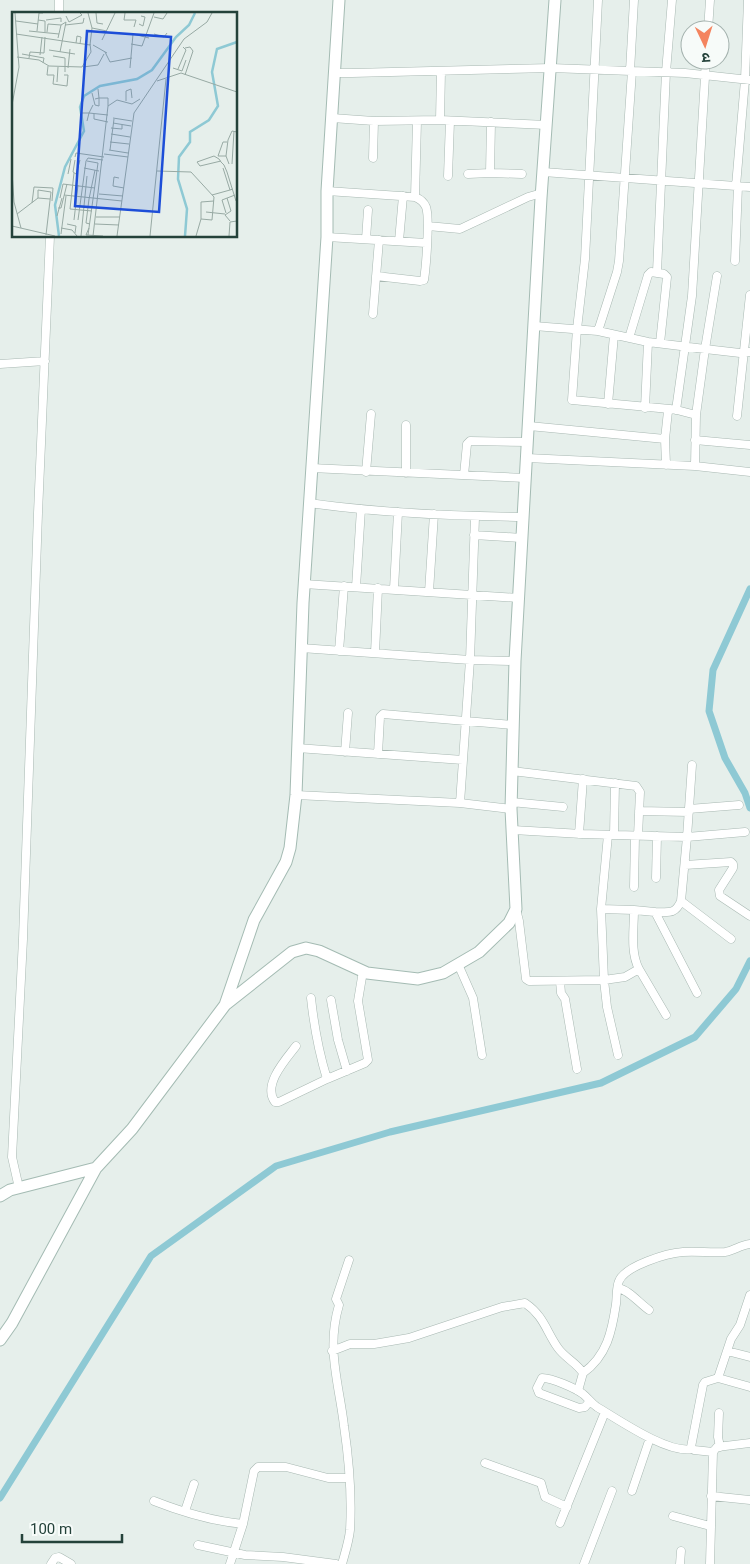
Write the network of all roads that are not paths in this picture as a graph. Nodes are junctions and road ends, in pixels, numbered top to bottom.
1 (339, 0) edge
2 (554, 0) edge
3 (598, 0) edge
4 (634, 0) edge
5 (672, 0) edge
6 (710, 0) edge
7 (748, 0) edge
8 (709, 20) edge
9 (551, 68) junction
10 (594, 69) junction
11 (706, 70) edge
12 (442, 71) junction
13 (631, 71) junction
14 (335, 72) junction
15 (666, 72) junction
16 (706, 75) junction
17 (748, 80) edge
18 (332, 118) junction
19 (440, 120) junction
20 (374, 121) junction
21 (417, 121) junction
22 (450, 121) junction
23 (491, 122) junction
24 (547, 125) junction
25 (373, 158) dead end
26 (543, 172) junction
27 (490, 173) junction
28 (468, 174) dead end
29 (522, 174) dead end
30 (589, 175) junction
31 (448, 176) dead end
32 (625, 178) junction
33 (662, 180) junction
34 (698, 183) junction
35 (737, 186) junction
36 (750, 187) edge
37 (327, 190) junction
38 (542, 193) junction
39 (403, 196) junction
40 (415, 197) junction
41 (368, 210) dead end
42 (428, 226) junction
43 (327, 237) junction
44 (50, 238) edge
45 (366, 239) junction
46 (379, 240) junction
47 (399, 241) junction
48 (426, 243) junction
49 (735, 261) dead end
50 (657, 272) junction
51 (376, 276) junction
52 (717, 276) dead end
53 (750, 295) edge
54 (373, 314) dead end
55 (534, 326) junction
56 (577, 329) junction
57 (598, 331) junction
58 (614, 335) junction
59 (629, 338) junction
60 (648, 342) junction
61 (660, 343) junction
62 (686, 346) junction
63 (705, 349) junction
64 (747, 353) edge
65 (45, 361) junction
66 (0, 364) edge
67 (608, 404) junction
68 (645, 408) junction
69 (673, 410) junction
70 (371, 414) dead end
71 (696, 415) junction
72 (737, 416) dead end
73 (406, 425) dead end
74 (529, 426) junction
75 (665, 439) junction
76 (695, 440) junction
77 (528, 442) junction
78 (750, 445) edge
79 (527, 458) junction
80 (666, 465) junction
81 (694, 466) junction
82 (311, 468) junction
83 (366, 472) junction
84 (750, 472) edge
85 (406, 473) junction
86 (464, 475) junction
87 (526, 478) junction
88 (309, 502) junction
89 (361, 509) junction
90 (398, 512) junction
91 (434, 514) junction
92 (475, 517) junction
93 (524, 517) junction
94 (474, 535) junction
95 (522, 538) junction
96 (304, 584) junction
97 (344, 586) junction
98 (356, 587) junction
99 (378, 588) junction
100 (394, 589) junction
101 (429, 592) junction
102 (471, 594) junction
103 (519, 598) junction
104 (301, 648) junction
105 (339, 651) junction
106 (374, 653) junction
107 (470, 660) junction
108 (516, 662) junction
109 (348, 713) dead end
110 (466, 721) junction
111 (513, 725) junction
112 (297, 748) junction
113 (345, 752) junction
114 (378, 754) junction
115 (463, 760) junction
116 (692, 765) dead end
117 (512, 771) junction
118 (583, 779) junction
119 (615, 783) junction
120 (296, 795) junction
121 (460, 803) junction
122 (739, 805) dead end
123 (511, 806) junction
124 (563, 807) dead end
125 (689, 810) junction
126 (638, 811) junction
127 (513, 830) junction
128 (745, 832) dead end
129 (579, 834) junction
130 (611, 835) junction
131 (636, 836) junction
132 (658, 836) junction
133 (687, 837) junction
134 (685, 865) junction
135 (656, 878) dead end
136 (634, 887) dead end
137 (681, 901) junction
138 (516, 909) junction
139 (601, 909) junction
140 (634, 910) junction
141 (655, 912) junction
142 (750, 916) edge
143 (731, 938) dead end
144 (458, 964) junction
145 (639, 969) junction
146 (363, 971) junction
147 (604, 980) junction
148 (560, 981) junction
149 (697, 994) dead end
150 (311, 998) dead end
151 (331, 1000) dead end
152 (225, 1005) junction
153 (666, 1015) dead end
154 (296, 1046) dead end
155 (482, 1055) dead end
156 (618, 1055) dead end
157 (577, 1069) dead end
158 (347, 1071) junction
159 (328, 1079) junction
160 (96, 1168) junction
161 (19, 1188) junction
162 (0, 1196) edge
163 (750, 1244) edge
164 (349, 1260) dead end
165 (618, 1288) junction
166 (750, 1295) edge
167 (650, 1310) dead end
168 (748, 1310) edge
169 (0, 1340) edge
170 (332, 1351) junction
171 (727, 1351) junction
172 (750, 1357) edge
173 (583, 1373) junction
174 (718, 1378) junction
175 (750, 1387) edge
176 (578, 1391) junction
177 (589, 1402) junction
178 (604, 1412) junction
179 (718, 1413) dead end
180 (650, 1438) junction
181 (750, 1443) edge
182 (692, 1449) junction
183 (716, 1449) junction
184 (485, 1463) dead end
185 (348, 1478) junction
186 (194, 1484) dead end
187 (632, 1491) dead end
188 (612, 1492) dead end
189 (711, 1496) junction
190 (750, 1500) edge
191 (154, 1501) dead end
192 (567, 1507) junction
193 (186, 1512) junction
194 (673, 1516) dead end
195 (560, 1523) dead end
196 (242, 1524) junction
197 (710, 1526) junction
198 (198, 1545) dead end
199 (681, 1551) dead end
200 (235, 1552) junction
201 (51, 1564) edge
202 (71, 1564) edge
203 (230, 1564) edge
204 (336, 1564) edge
205 (342, 1564) edge
206 (584, 1564) edge
207 (680, 1564) edge
208 (710, 1564) edge

1 - 14 street
2 - 9 street
3 - 10 street
4 - 13 street
5 - 15 street
6 - 8 street
7 - 17 street
9 - 10 street
9 - 12 street
9 - 24 street
10 - 13 street
10 - 30 street
11 - 16 street
12 - 14 street
12 - 19 street
13 - 15 street
13 - 32 street
14 - 18 street
15 - 16 street
15 - 33 street
16 - 17 street
16 - 34 street
17 - 35 street
18 - 20 street
18 - 37 street
19 - 21 street
19 - 22 street
20 - 21 street
20 - 25 street
21 - 40 street
22 - 23 street
22 - 31 street
23 - 24 street
23 - 27 street
24 - 26 street
26 - 30 street
26 - 38 street
27 - 28 street
27 - 29 street
30 - 32 street
30 - 56 street
32 - 33 street
32 - 57 street
33 - 34 street
33 - 50 street
34 - 35 street
34 - 62 street
35 - 36 street
35 - 49 street
37 - 39 street
37 - 43 street
38 - 42 street
38 - 55 street
39 - 40 street
39 - 47 street
40 - 42 street
41 - 45 street
42 - 48 street
43 - 45 street
43 - 82 street
44 - 65 street
45 - 46 street
46 - 47 street
46 - 51 street
47 - 48 street
48 - 51 street
50 - 59 street
50 - 61 street
51 - 54 street
52 - 63 street
53 - 64 street
55 - 56 street
55 - 74 street
56 - 57 street
56 - 67 street
57 - 58 street
58 - 59 street
58 - 67 street
59 - 60 street
60 - 61 street
60 - 68 street
61 - 62 street
62 - 63 street
62 - 69 street
63 - 64 street
63 - 71 street
64 - 72 street
65 - 66 street
65 - 161 street
67 - 68 street
68 - 69 street
69 - 71 street
69 - 75 street
70 - 83 street
71 - 76 street
73 - 85 street
74 - 75 street
74 - 77 street
75 - 80 street
76 - 78 street
76 - 81 street
77 - 79 street
77 - 86 street
79 - 80 street
79 - 87 street
80 - 81 street
81 - 84 street
82 - 83 street
82 - 88 street
83 - 85 street
85 - 86 street
86 - 87 street
87 - 93 street
88 - 89 street
88 - 96 street
89 - 90 street
89 - 98 street
90 - 91 street
90 - 100 street
91 - 92 street
91 - 101 street
92 - 93 street
92 - 94 street
93 - 95 street
94 - 95 street
94 - 102 street
95 - 103 street
96 - 97 street
96 - 104 street
97 - 98 street
97 - 105 street
98 - 99 street
99 - 100 street
99 - 106 street
100 - 101 street
101 - 102 street
102 - 103 street
102 - 107 street
103 - 108 street
104 - 105 street
104 - 112 street
105 - 106 street
106 - 107 street
107 - 108 street
107 - 110 street
108 - 111 street
109 - 113 street
110 - 111 street
110 - 114 street
110 - 115 street
111 - 117 street
112 - 113 street
112 - 120 street
113 - 114 street
114 - 115 street
115 - 121 street
116 - 125 street
117 - 118 street
117 - 123 street
118 - 119 street
118 - 129 street
119 - 126 street
119 - 130 street
120 - 121 street
120 - 152 street
121 - 123 street
122 - 125 street
123 - 124 street
123 - 127 street
125 - 126 street
125 - 133 street
126 - 131 street
127 - 129 street
127 - 138 street
128 - 133 street
129 - 130 street
130 - 131 street
130 - 139 street
131 - 132 street
131 - 136 street
132 - 133 street
132 - 135 street
133 - 134 street
134 - 137 street
134 - 142 street
137 - 141 street
137 - 143 street
138 - 144 street
138 - 148 street
139 - 140 street
139 - 147 street
140 - 141 street
140 - 145 street
141 - 149 street
144 - 146 street
144 - 155 street
145 - 147 street
145 - 153 street
146 - 152 street
146 - 158 street
147 - 148 street
147 - 156 street
148 - 157 street
150 - 159 street
151 - 158 street
152 - 160 street
154 - 159 street
158 - 159 street
160 - 161 street
160 - 169 street
161 - 162 street
163 - 165 street
164 - 170 street
165 - 167 street
165 - 173 street
166 - 168 street
168 - 171 street
170 - 173 street
170 - 185 street
171 - 172 street
171 - 174 street
173 - 176 street
174 - 175 street
174 - 182 street
176 - 177 street
176 - 177 street
177 - 178 street
178 - 180 street
178 - 192 street
179 - 183 street
180 - 182 street
180 - 187 street
181 - 183 street
182 - 183 street
183 - 189 street
184 - 192 street
185 - 196 street
185 - 205 street
186 - 193 street
188 - 206 street
189 - 190 street
189 - 197 street
191 - 193 street
192 - 195 street
193 - 196 street
194 - 197 street
196 - 200 street
197 - 208 street
198 - 200 street
199 - 207 street
200 - 203 street
200 - 204 street
201 - 202 street

